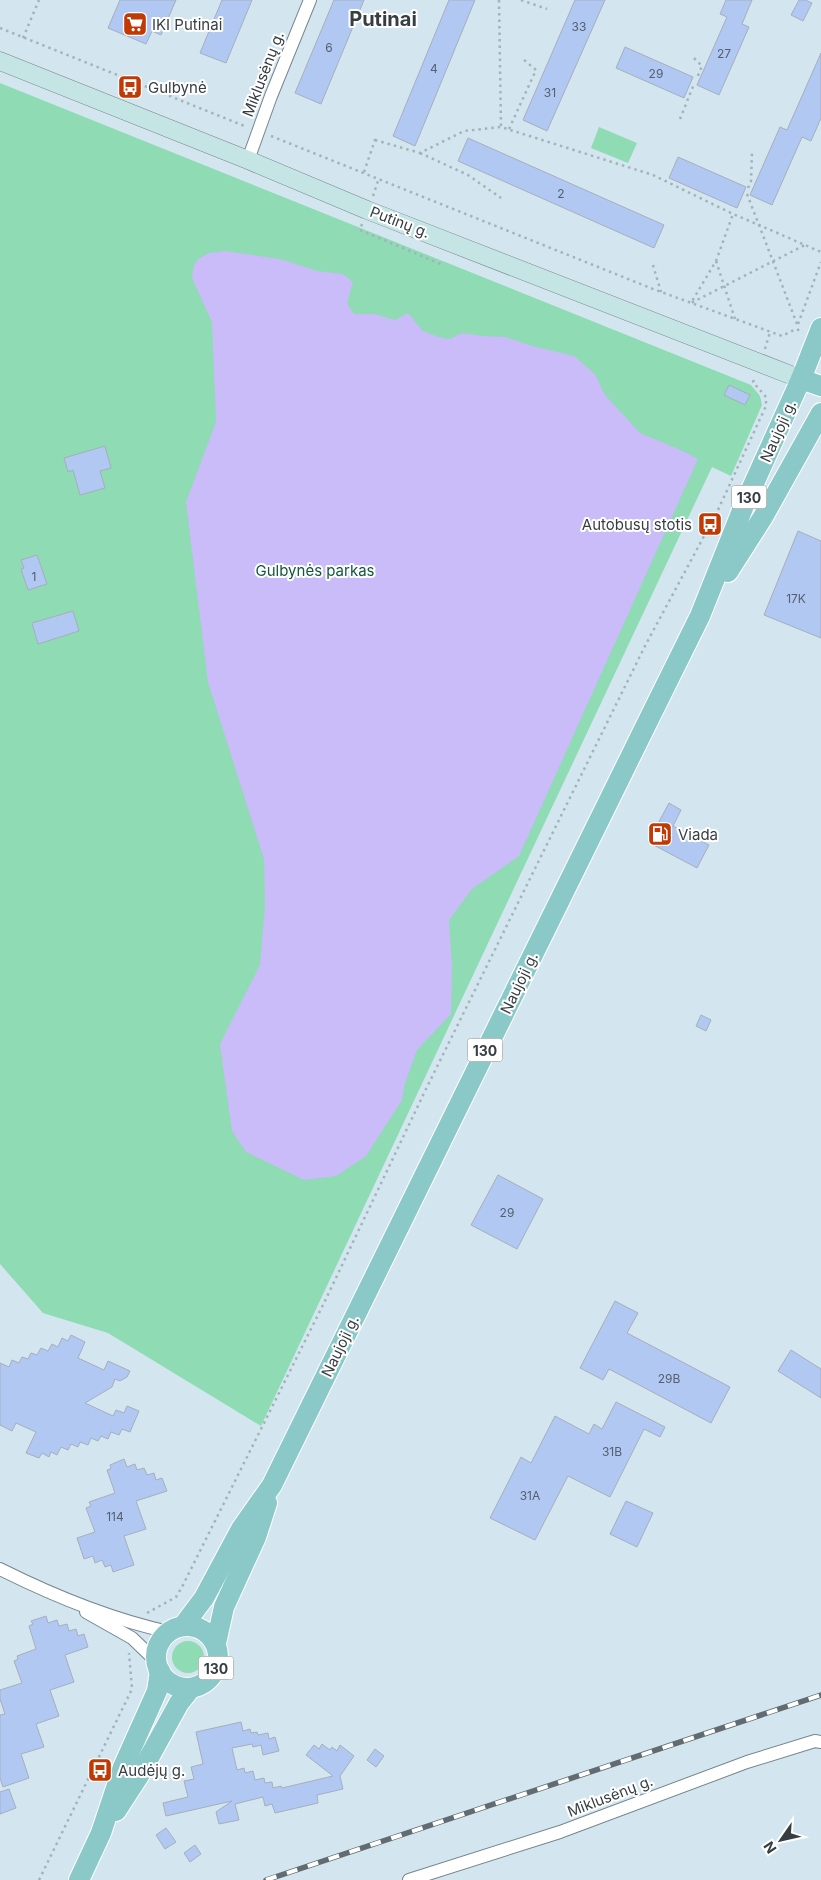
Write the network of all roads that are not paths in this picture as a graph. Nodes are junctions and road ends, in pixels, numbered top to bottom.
1 (310, 0) edge
2 (0, 62) edge
3 (248, 160) junction
4 (819, 333) edge
5 (801, 379) junction
6 (821, 386) edge
7 (821, 413) edge
8 (700, 616) junction
9 (272, 1484) junction
10 (0, 1569) edge
11 (60, 1598) junction
12 (176, 1629) junction
13 (216, 1644) junction
14 (158, 1666) junction
15 (191, 1688) junction
16 (821, 1742) edge
17 (101, 1833) junction
18 (79, 1880) edge
19 (409, 1880) edge

1 - 3 street, Miklusėnų g.
2 - 3 main road, Putinų g.
3 - 5 main road, Putinų g.
4 - 5 main road, Naujoji g. / 130
5 - 6 main road
5 - 8 main road, Naujoji g. / 130
7 - 8 main road, Naujoji g.
8 - 9 main road, Naujoji g. / 130
9 - 12 main road, Naujoji g. / 130
9 - 13 main road, Naujoji g. / 130
10 - 11 street
11 - 12 street
11 - 14 street
12 - 13 main road, 130
12 - 14 main road, 130
13 - 15 main road, 130
14 - 15 main road, 130
14 - 17 main road, 130
15 - 17 main road, 130
16 - 19 street, Miklusėnų g.
17 - 18 main road, 130

